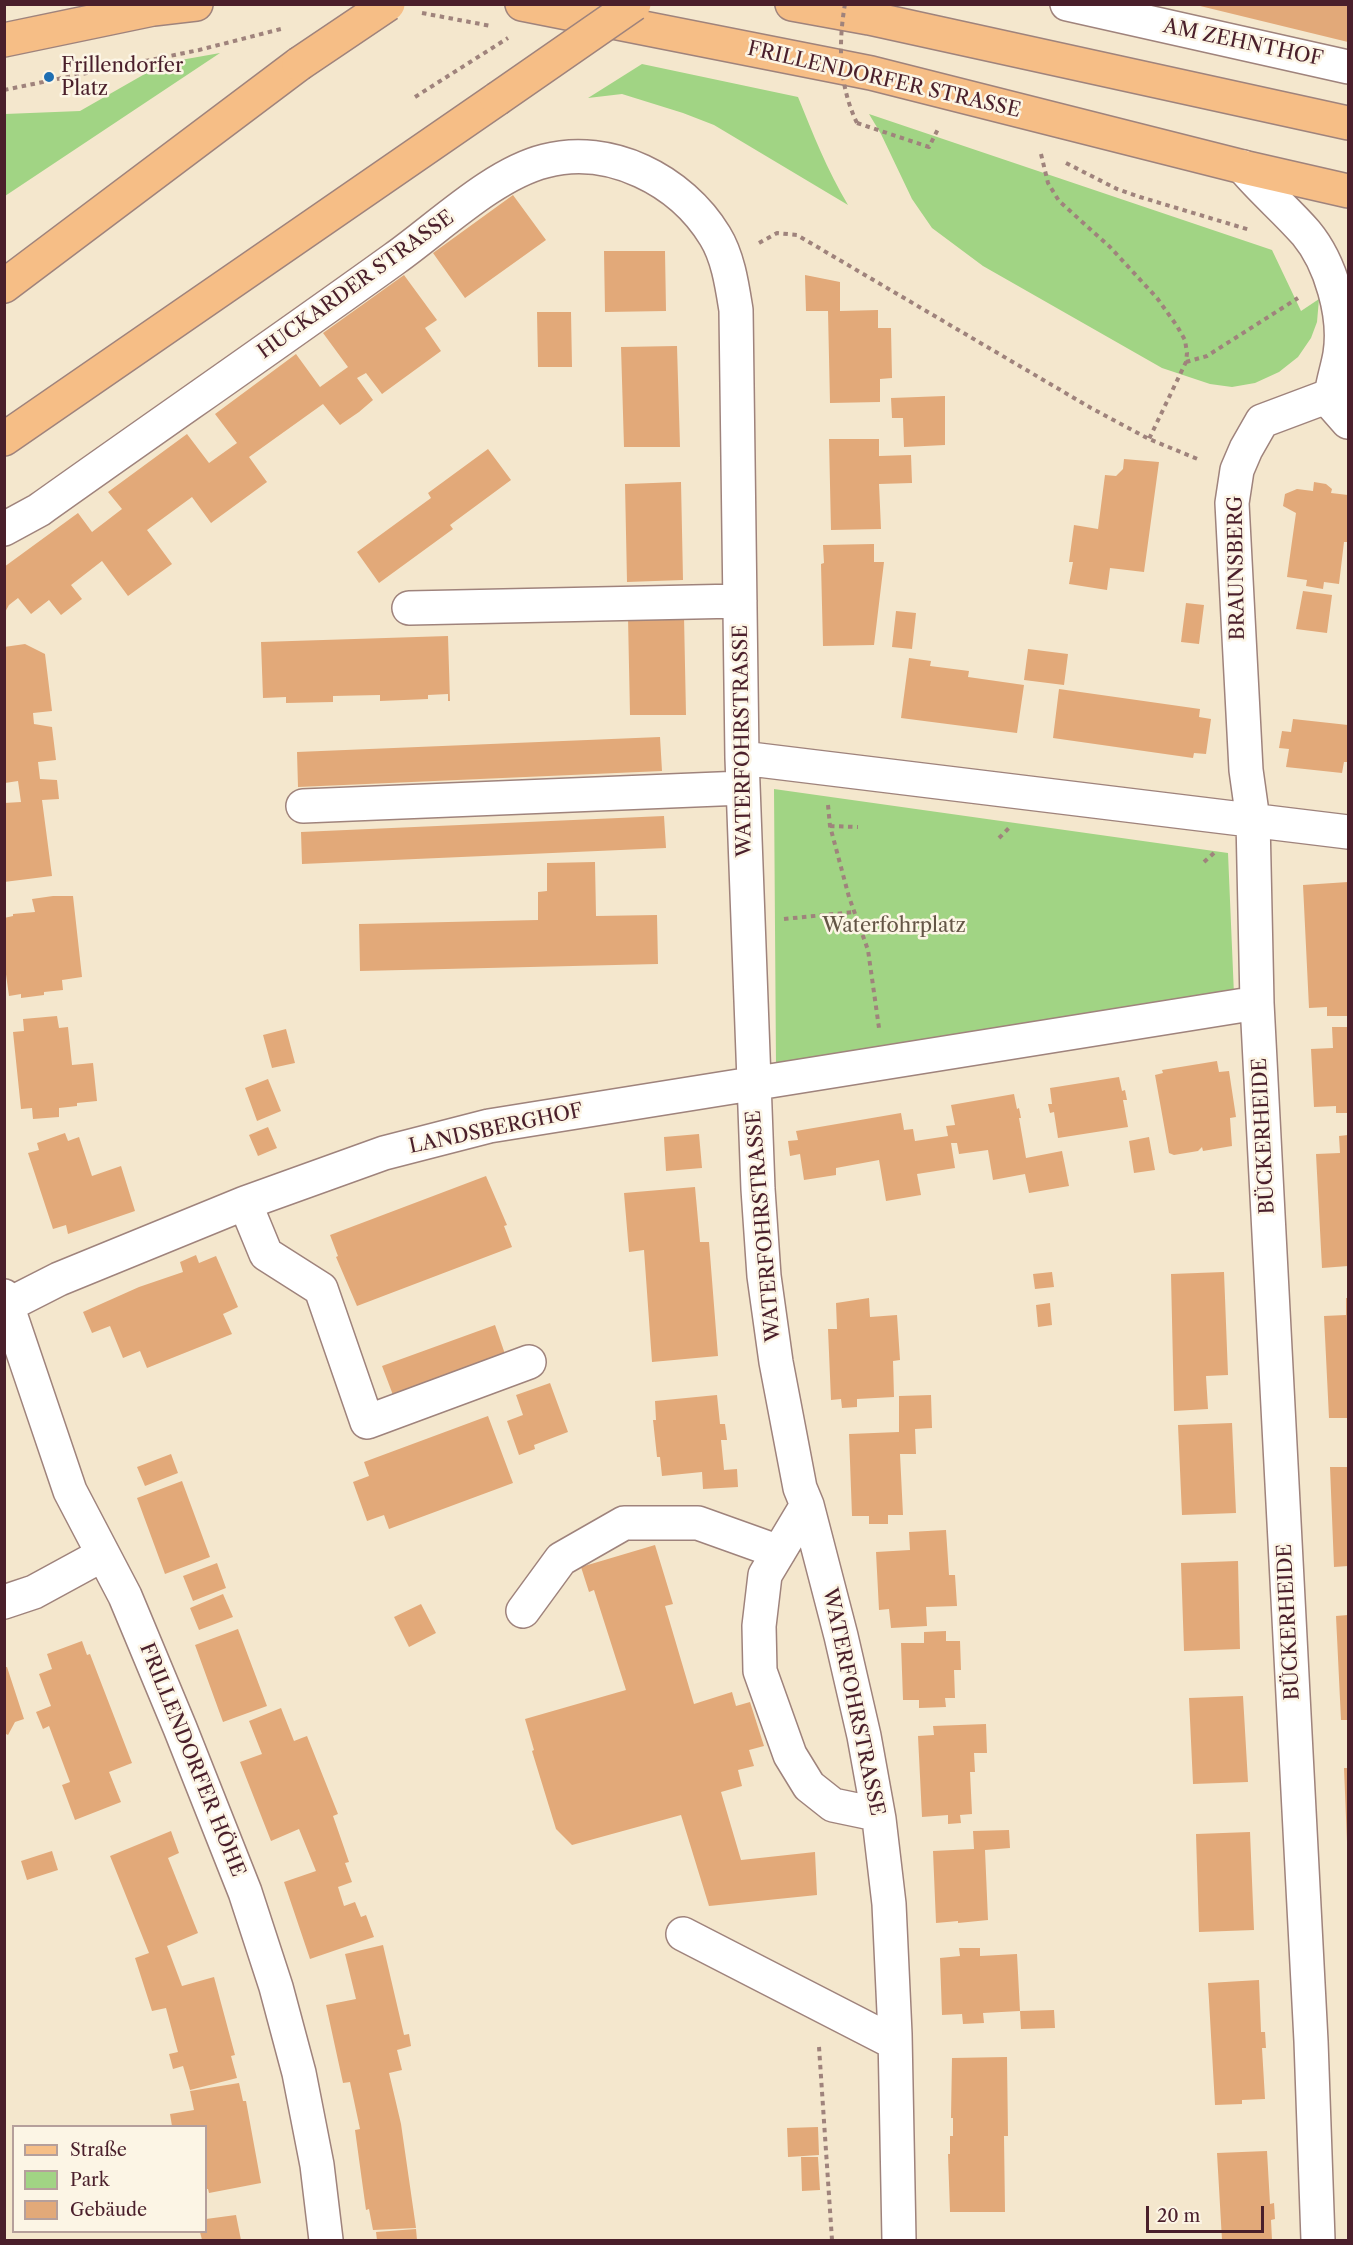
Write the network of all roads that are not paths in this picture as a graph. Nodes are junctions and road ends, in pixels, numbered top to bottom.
1 (196, 4) edge
2 (388, 4) edge
3 (522, 4) edge
4 (634, 4) edge
5 (792, 4) edge
6 (1067, 4) edge
7 (4, 40) edge
8 (1348, 67) edge
9 (1348, 123) edge
10 (1243, 167) junction
11 (1348, 191) edge
12 (717, 238) joint
13 (4, 286) edge
14 (1335, 388) edge
15 (1348, 422) edge
16 (4, 439) edge
17 (4, 530) edge
18 (740, 601) junction
19 (409, 608) dead end
20 (743, 773) junction
21 (303, 806) dead end
22 (1253, 820) junction
23 (1348, 832) edge
24 (1257, 1003) junction
25 (754, 1083) junction
26 (244, 1203) junction
27 (5, 1303) edge
28 (529, 1362) dead end
29 (807, 1505) junction
30 (779, 1552) junction
31 (102, 1555) junction
32 (4, 1602) edge
33 (523, 1611) dead end
34 (876, 1814) junction
35 (683, 1934) dead end
36 (895, 2043) junction
37 (326, 2241) edge
38 (899, 2241) edge
39 (1318, 2241) edge

1 - 7 main road
2 - 13 main road, bridge
3 - 10 main road, FRILLENDORFER STRASSE
4 - 16 main road, bridge
5 - 9 main road
6 - 8 street, AM ZEHNTHOF
10 - 11 main road, FRILLENDORFER STRASSE
10 - 14 street
12 - 17 street, HUCKARDER STRASSE
12 - 18 street, WATERFOHRSTRASSE
14 - 15 street
14 - 22 street, BRAUNSBERG
18 - 19 street
18 - 20 street, WATERFOHRSTRASSE
20 - 21 street
20 - 22 street
20 - 25 street, WATERFOHRSTRASSE
22 - 23 street
22 - 24 street
24 - 25 street
24 - 39 street, BÜCKERHEIDE
25 - 26 street, LANDSBERGHOF
25 - 29 street, WATERFOHRSTRASSE
26 - 27 street, LANDSBERGHOF
26 - 28 street
27 - 31 street, FRILLENDORFER HÖHE
29 - 30 street
29 - 34 street, WATERFOHRSTRASSE
30 - 33 street
30 - 34 street
31 - 32 street
31 - 37 street, FRILLENDORFER HÖHE
34 - 36 street, WATERFOHRSTRASSE
35 - 36 street
36 - 38 street, WATERFOHRSTRASSE

